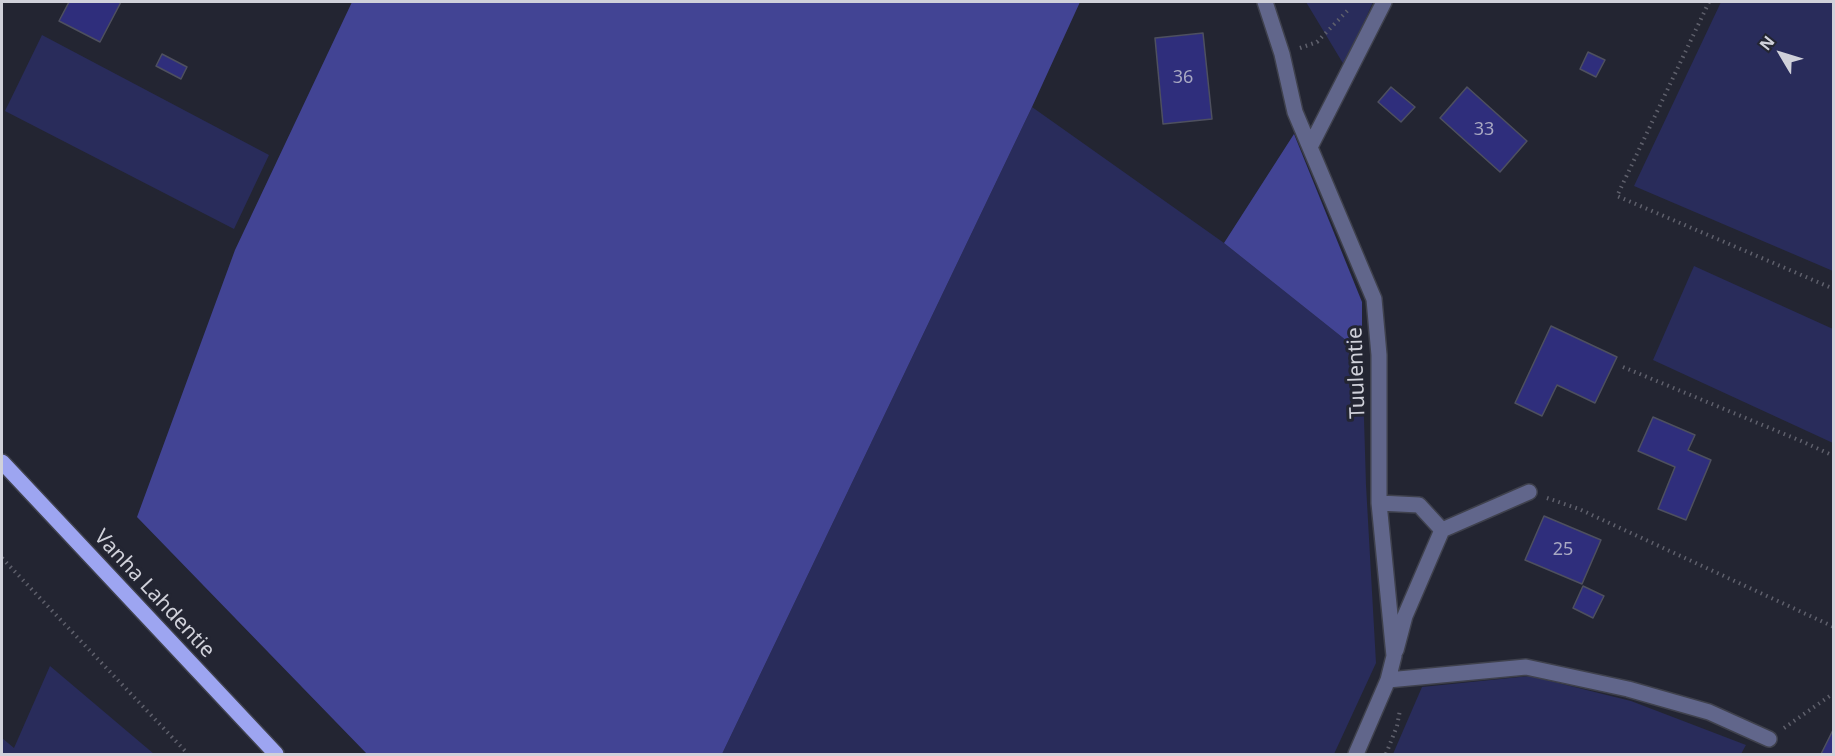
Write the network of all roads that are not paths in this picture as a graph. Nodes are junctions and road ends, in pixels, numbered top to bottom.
1 (1265, 2) edge
2 (1384, 2) edge
3 (1310, 147) junction
4 (2, 462) edge
5 (1529, 492) road end
6 (1379, 503) junction
7 (1442, 530) junction
8 (1394, 656) junction
9 (1388, 680) junction
10 (1769, 738) road end
11 (276, 754) edge
12 (1356, 754) edge

1 - 3 street, Tuulentie
2 - 3 street
3 - 6 street, Tuulentie
4 - 11 main road, Vanha Lahdentie
5 - 7 street
6 - 7 street
6 - 8 street, Tuulentie
7 - 8 street
8 - 9 street, Tuulentie
9 - 10 street
9 - 12 street, Tuulentie

